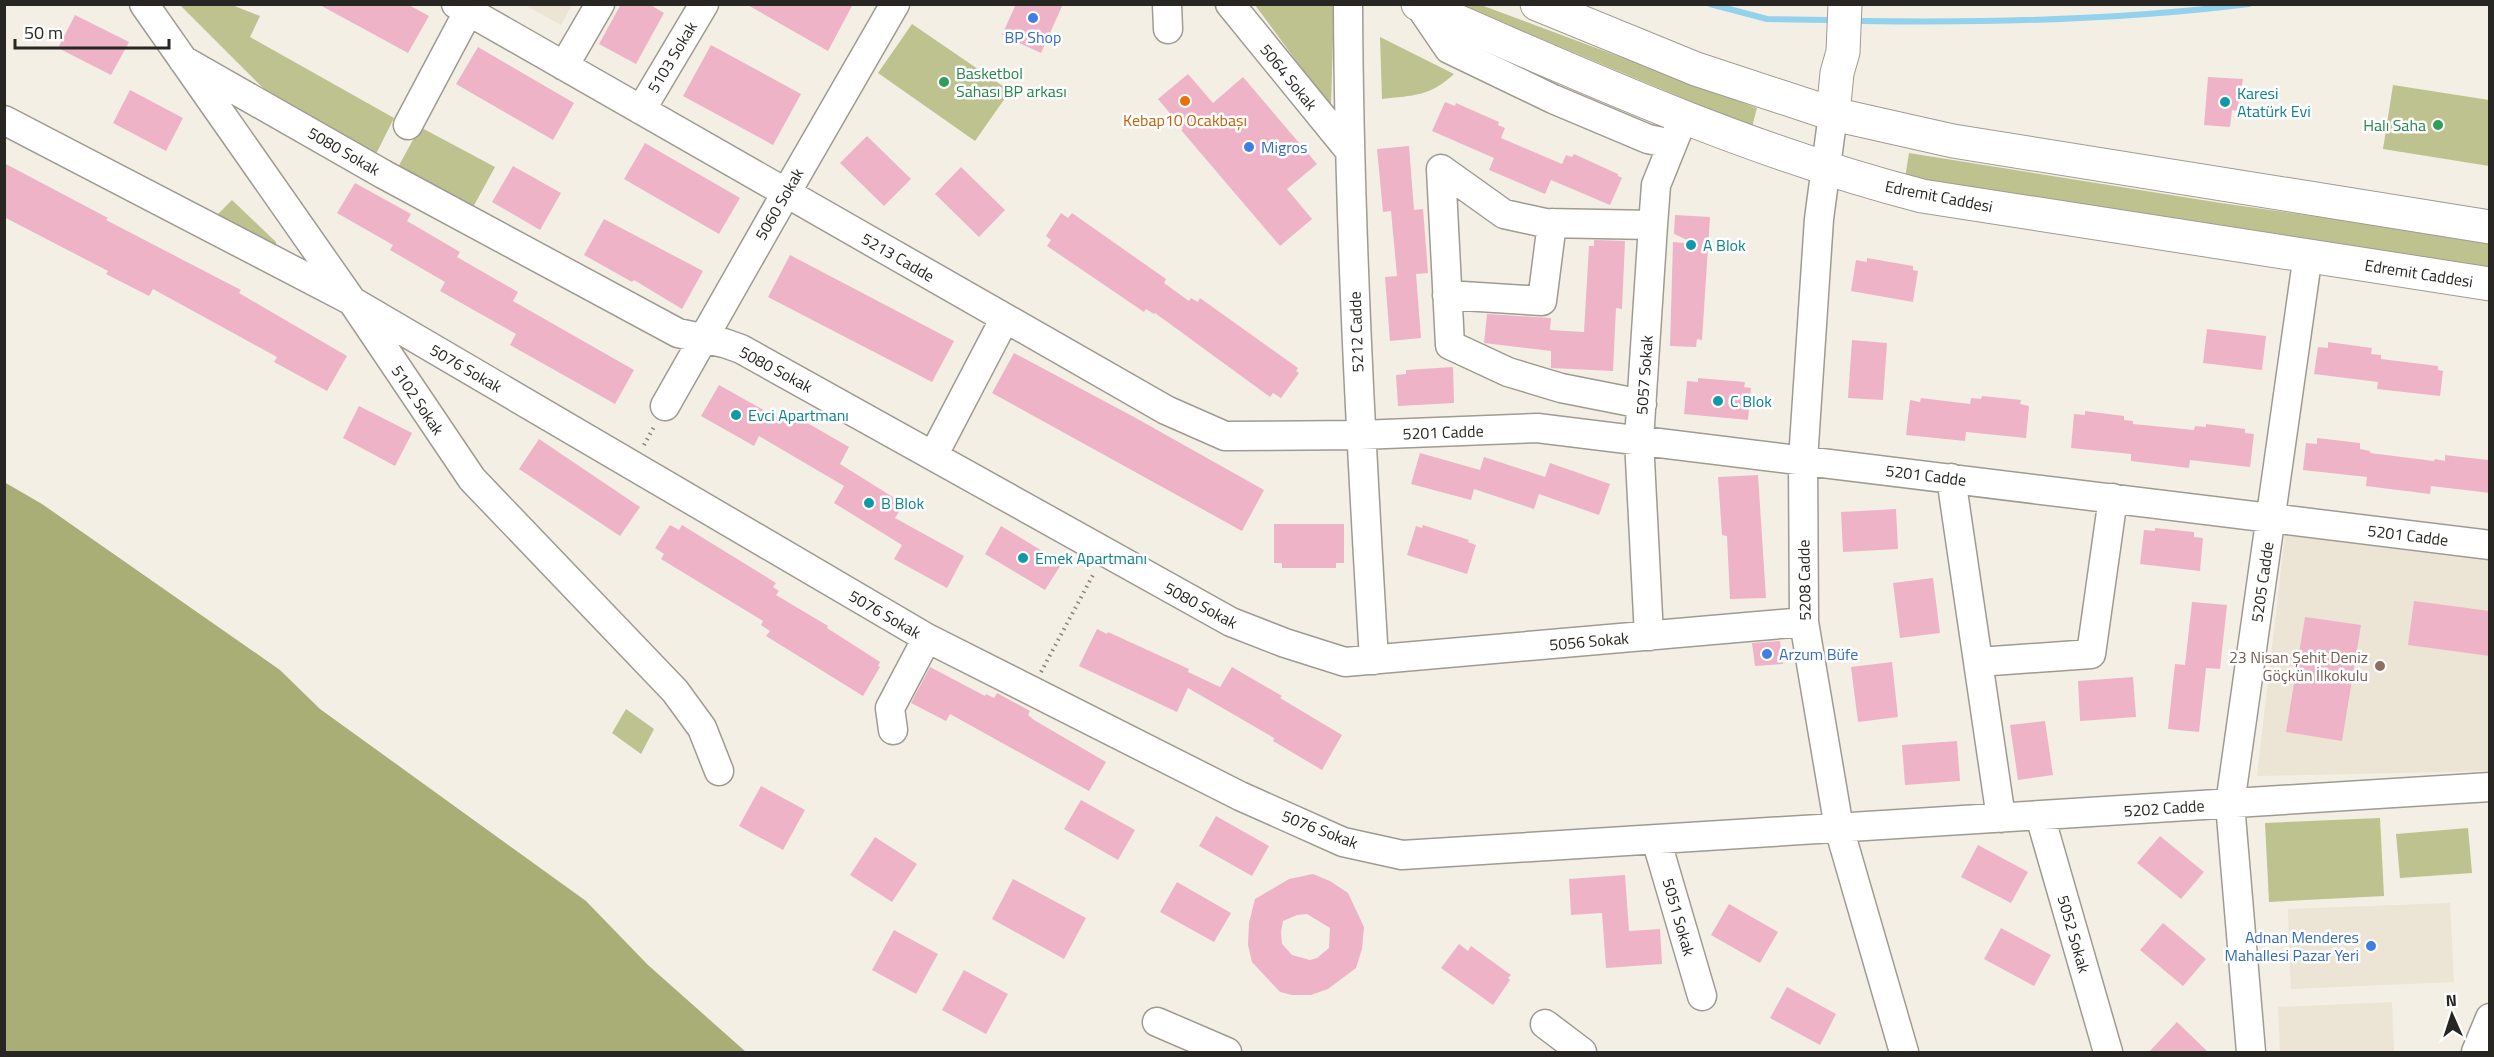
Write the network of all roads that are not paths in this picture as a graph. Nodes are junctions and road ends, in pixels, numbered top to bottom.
1 (144, 4) edge
2 (600, 4) edge
3 (704, 4) edge
4 (895, 4) edge
5 (1230, 4) edge
6 (1348, 4) edge
7 (1537, 4) edge
8 (1845, 4) edge
9 (1418, 5) edge
10 (462, 8) edge
11 (183, 60) junction
12 (564, 66) junction
13 (641, 110) junction
14 (1833, 114) junction
15 (4, 120) edge
16 (408, 125) dead end
17 (1678, 131) junction
18 (1349, 150) junction
19 (1826, 169) junction
20 (786, 192) junction
21 (1552, 223) junction
22 (1653, 225) junction
23 (2490, 227) edge
24 (2308, 255) junction
25 (2490, 284) edge
26 (1447, 295) junction
27 (352, 301) junction
28 (1005, 318) junction
29 (703, 339) junction
30 (1642, 404) junction
31 (665, 406) road end
32 (1360, 435) junction
33 (1639, 440) junction
34 (933, 456) junction
35 (1803, 460) junction
36 (1951, 478) junction
37 (2113, 498) junction
38 (2271, 518) junction
39 (2490, 545) edge
40 (1804, 622) junction
41 (1648, 636) junction
42 (927, 638) junction
43 (1374, 660) junction
44 (1978, 662) junction
45 (893, 730) dead end
46 (719, 771) dead end
47 (2490, 787) edge
48 (2230, 804) junction
49 (2040, 816) junction
50 (2001, 818) junction
51 (1839, 828) junction
52 (1656, 839) junction
53 (1702, 996) dead end
54 (2490, 1018) edge
55 (1545, 1024) dead end
56 (1172, 1053) edge
57 (1227, 1053) edge
58 (1582, 1053) edge
59 (1904, 1053) edge
60 (2108, 1053) edge
61 (2251, 1053) edge
62 (2476, 1053) edge

1 - 11 street, 5102 Sokak
2 - 12 street
3 - 13 street, 5103 Sokak
4 - 20 street, 5060 Sokak
5 - 18 street, 5064 Sokak
6 - 18 street, 5212 Cadde
7 - 14 main road
8 - 14 main road
9 - 17 main road, Edremit Caddesi
10 - 12 street, 5213 Cadde
10 - 16 street
11 - 27 street, 5102 Sokak
11 - 29 street, 5080 Sokak
12 - 13 street, 5213 Cadde
13 - 20 street, 5213 Cadde
14 - 19 street, 5208 Cadde
14 - 23 main road
15 - 27 street, 5076 Sokak
17 - 19 main road, Edremit Caddesi
17 - 22 street, 5057 Sokak
18 - 32 street, 5212 Cadde
19 - 24 main road, Edremit Caddesi
19 - 35 street, 5208 Cadde
20 - 28 street, 5213 Cadde
20 - 29 street, 5060 Sokak
21 - 22 street
21 - 26 street
21 - 26 street
22 - 30 street, 5057 Sokak
24 - 25 main road, Edremit Caddesi
24 - 38 street, 5205 Cadde
26 - 30 street
27 - 42 street, 5076 Sokak
27 - 46 street, 5102 Sokak
28 - 32 street, 5213 Cadde
28 - 34 street
29 - 31 street, 5060 Sokak
29 - 34 street, 5080 Sokak
30 - 33 street, 5057 Sokak
32 - 33 street, 5201 Cadde
32 - 43 street, 5212 Cadde
33 - 35 street, 5201 Cadde
33 - 41 street, 5057 Sokak
34 - 43 street, 5080 Sokak
35 - 36 street, 5201 Cadde
35 - 40 street, 5208 Cadde
36 - 37 street, 5201 Cadde
36 - 44 street
37 - 38 street, 5201 Cadde
37 - 44 street
38 - 39 street, 5201 Cadde
38 - 48 street, 5205 Cadde
40 - 41 street, 5056 Sokak
40 - 51 street, 5208 Cadde
41 - 43 street, 5056 Sokak
42 - 45 street
42 - 52 street, 5076 Sokak
44 - 50 street
47 - 48 street, 5202 Cadde
48 - 49 street, 5202 Cadde
48 - 61 street, 5205 Cadde
49 - 50 street, 5202 Cadde
49 - 60 street, 5052 Sokak
50 - 51 street, 5202 Cadde
51 - 52 street, 5076 Sokak
51 - 59 street, 5208 Cadde
52 - 53 street, 5051 Sokak
54 - 62 street
55 - 58 street
56 - 57 street

